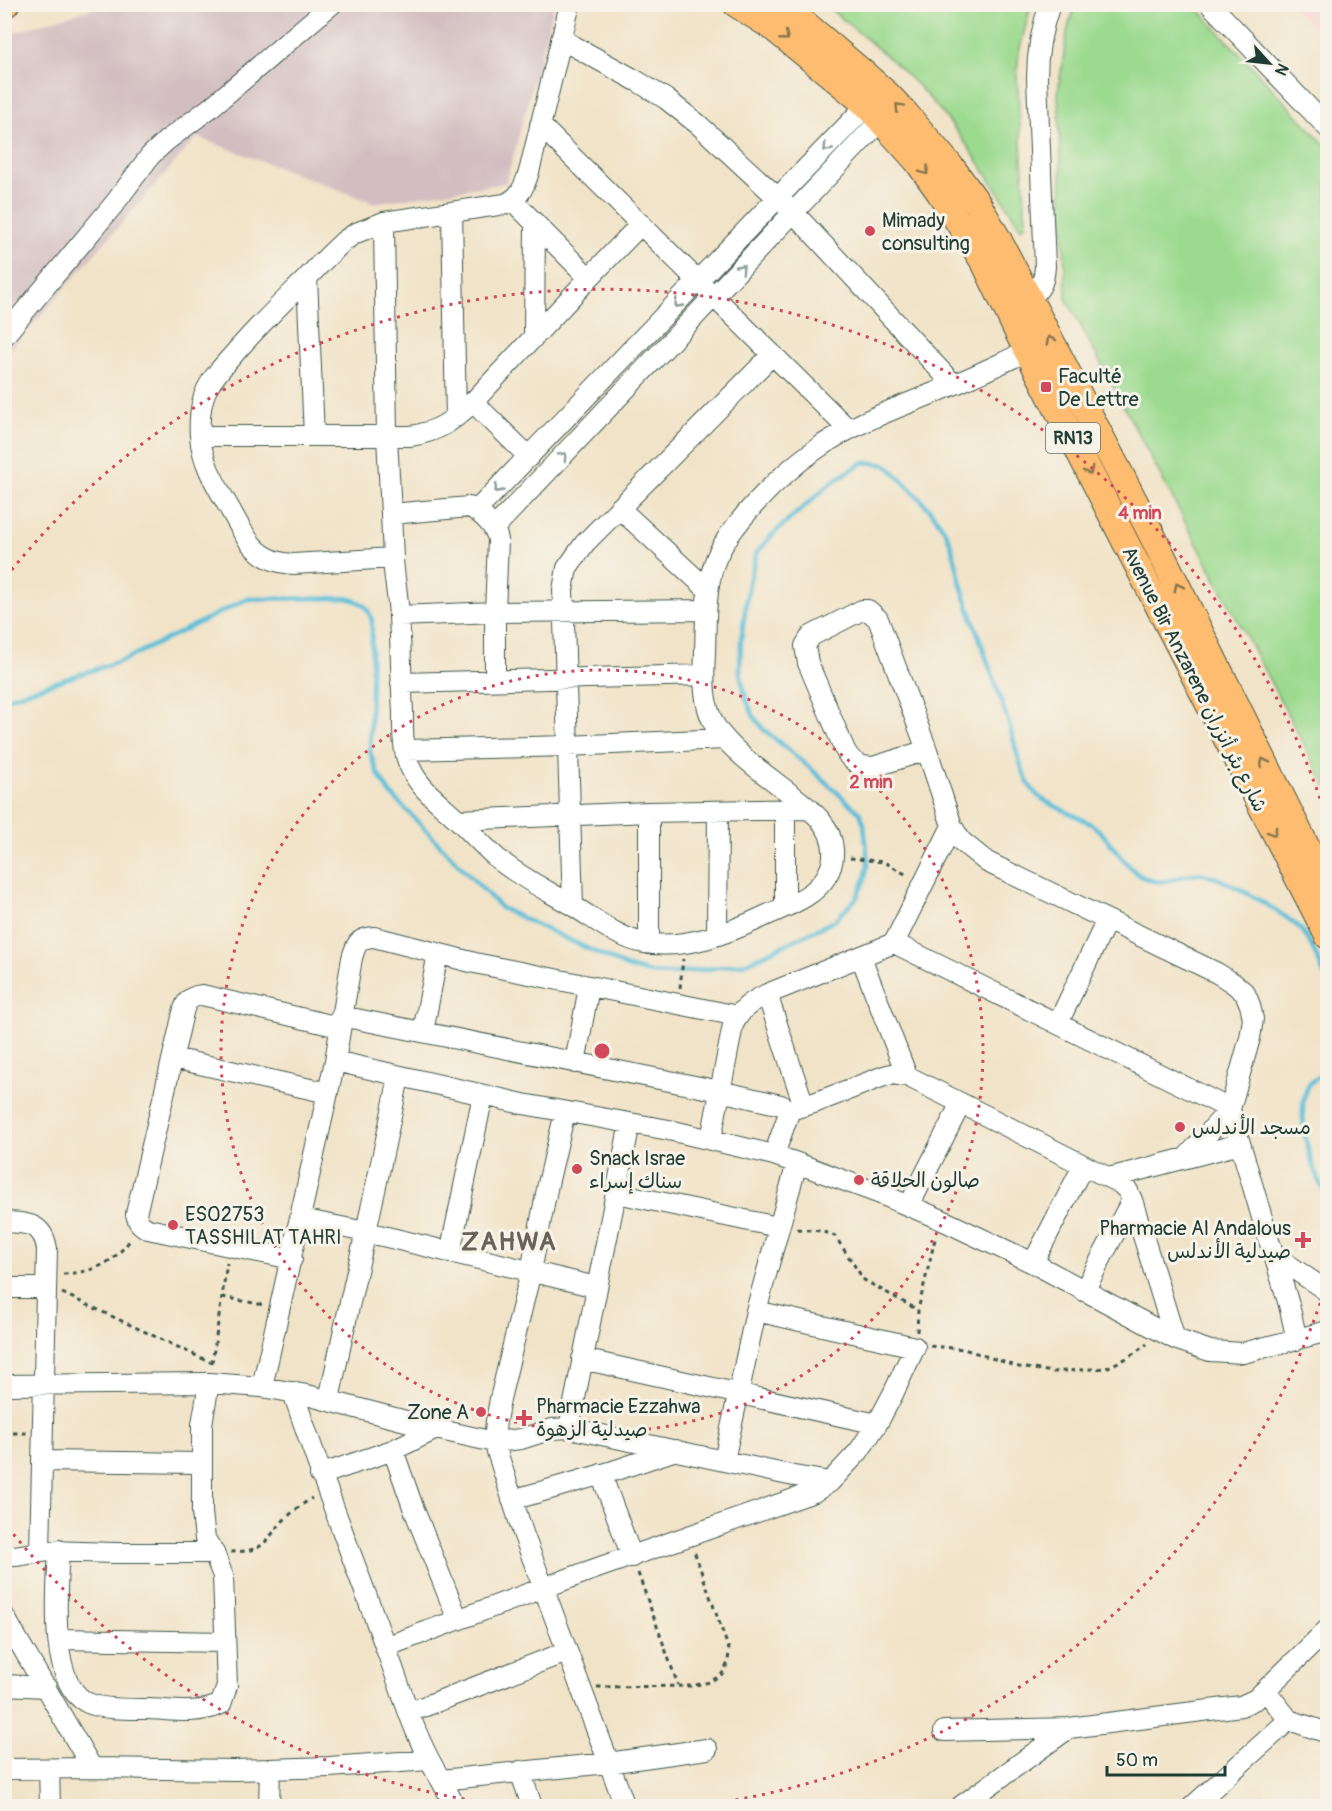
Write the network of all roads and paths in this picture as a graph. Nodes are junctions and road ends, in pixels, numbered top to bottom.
1 (332, 4) edge
2 (570, 4) edge
3 (736, 4) edge
4 (778, 4) edge
5 (1050, 4) edge
6 (1210, 4) edge
7 (561, 39) junction
8 (874, 112) junction
9 (540, 125) junction
10 (1328, 128) edge
11 (779, 198) junction
12 (513, 201) junction
13 (793, 212) junction
14 (452, 213) junction
15 (384, 222) junction
16 (535, 223) junction
17 (641, 224) junction
18 (307, 278) junction
19 (589, 278) junction
20 (699, 282) junction
21 (713, 297) junction
22 (1029, 300) junction
23 (4, 336) edge
24 (534, 336) junction
25 (1028, 351) junction
26 (772, 355) junction
27 (954, 385) junction
28 (473, 402) junction
29 (456, 417) junction
30 (848, 429) junction
31 (200, 436) junction
32 (314, 436) junction
33 (387, 436) junction
34 (529, 457) junction
35 (619, 508) junction
36 (476, 511) junction
37 (391, 513) junction
38 (494, 528) junction
39 (393, 558) junction
40 (708, 590) junction
41 (706, 610) junction
42 (495, 612) junction
43 (564, 613) junction
44 (399, 616) junction
45 (704, 675) junction
46 (566, 678) junction
47 (495, 680) junction
48 (401, 683) junction
49 (725, 739) junction
50 (567, 746) junction
51 (405, 750) junction
52 (927, 750) junction
53 (810, 809) junction
54 (785, 810) junction
55 (718, 811) junction
56 (649, 812) junction
57 (571, 814) junction
58 (459, 820) junction
59 (952, 826) junction
60 (851, 858) dead end
61 (923, 884) junction
62 (1328, 890) edge
63 (573, 906) junction
64 (784, 907) junction
65 (1107, 920) junction
66 (717, 934) junction
67 (1328, 936) edge
68 (894, 943) junction
69 (649, 944) junction
70 (438, 953) junction
71 (861, 957) junction
72 (682, 965) dead end
73 (589, 987) junction
74 (680, 987) dead end
75 (767, 994) junction
76 (738, 1016) junction
77 (340, 1021) junction
78 (1058, 1023) junction
79 (423, 1032) junction
80 (173, 1058) junction
81 (335, 1061) junction
82 (575, 1063) junction
83 (399, 1076) junction
84 (907, 1076) junction
85 (720, 1091) junction
86 (328, 1093) junction
87 (483, 1095) junction
88 (961, 1103) junction
89 (797, 1108) junction
90 (1230, 1109) junction
91 (565, 1112) junction
92 (630, 1123) junction
93 (711, 1139) junction
94 (1240, 1144) junction
95 (774, 1155) junction
96 (1186, 1158) junction
97 (797, 1163) junction
98 (1083, 1166) junction
99 (1109, 1178) junction
100 (617, 1193) junction
101 (1132, 1200) junction
102 (909, 1206) junction
103 (301, 1219) junction
104 (940, 1219) junction
105 (4, 1222) edge
106 (141, 1226) junction
107 (778, 1227) junction
108 (366, 1232) junction
109 (229, 1246) junction
110 (450, 1253) junction
111 (1274, 1255) junction
112 (292, 1259) junction
113 (1033, 1263) junction
114 (531, 1271) junction
115 (46, 1282) junction
116 (596, 1287) junction
117 (4, 1288) edge
118 (1084, 1291) junction
119 (1328, 1292) edge
120 (222, 1297) junction
121 (280, 1308) junction
122 (918, 1310) junction
123 (756, 1311) junction
124 (1328, 1331) edge
125 (1169, 1336) junction
126 (1297, 1340) junction
127 (915, 1347) junction
128 (582, 1359) junction
129 (212, 1363) junction
130 (209, 1383) junction
131 (43, 1384) junction
132 (4, 1385) edge
133 (262, 1387) junction
134 (293, 1392) junction
135 (738, 1394) junction
136 (329, 1400) junction
137 (877, 1424) junction
138 (569, 1428) junction
139 (436, 1429) junction
140 (494, 1442) junction
141 (393, 1450) junction
142 (676, 1450) junction
143 (42, 1461) junction
144 (724, 1461) junction
145 (201, 1463) junction
146 (601, 1474) junction
147 (323, 1482) junction
148 (830, 1482) junction
149 (512, 1500) junction
150 (689, 1536) junction
151 (50, 1551) junction
152 (214, 1552) junction
153 (4, 1556) edge
154 (632, 1557) junction
155 (543, 1588) junction
156 (4, 1616) edge
157 (458, 1620) junction
158 (1328, 1629) edge
159 (59, 1639) junction
160 (225, 1642) junction
161 (386, 1647) junction
162 (566, 1652) junction
163 (4, 1685) edge
164 (679, 1686) junction
165 (46, 1688) junction
166 (579, 1688) junction
167 (1266, 1691) junction
168 (410, 1712) junction
169 (1289, 1720) junction
170 (1070, 1728) junction
171 (944, 1731) dead end
172 (1328, 1733) edge
173 (707, 1749) dead end
174 (429, 1760) junction
175 (608, 1763) junction
176 (93, 1768) junction
177 (4, 1769) edge
178 (50, 1769) junction
179 (270, 1769) junction
180 (520, 1771) junction
181 (441, 1780) junction
182 (50, 1806) edge
183 (269, 1806) edge
184 (455, 1806) edge
185 (532, 1806) edge
186 (625, 1806) edge
187 (961, 1806) edge
188 (1193, 1806) edge

1 - 23 street
2 - 7 street
3 -> 8 main road, Avenue Bir Anzarene شارع بئر أنزران / RN13
22 -> 4 main road, Avenue Bir Anzarene شارع بئر أنزران / RN13
5 - 22 street
6 - 10 street
7 - 9 street
7 - 11 street
8 -> 11 street
8 - 13 street
8 -> 25 main road, Avenue Bir Anzarene شارع بئر أنزران / RN13
9 - 12 street
9 - 17 street
11 - 13 street
11 - 20 street
12 - 14 street
12 - 16 street
21 -> 13 street
13 - 27 street
14 - 15 street
14 - 29 street
15 - 18 street
15 - 33 street
16 - 19 street
16 - 24 street
17 - 19 street
17 - 20 street
18 - 31 street
18 - 32 street
19 - 24 street
20 - 21 street
20 -> 34 street
21 - 26 street
38 -> 21 street
62 -> 22 main road, Avenue Bir Anzarene شارع بئر أنزران / RN13
24 - 28 street
25 - 27 street
25 -> 67 main road, Avenue Bir Anzarene شارع بئر أنزران / RN13
26 - 30 street
26 - 35 street
27 - 30 street
28 - 29 street
28 - 34 street
29 - 33 street
30 - 40 street
31 - 32 street
31 - 39 street
32 - 33 street
33 - 37 street
34 -> 36 street
35 - 40 street
35 - 43 street
36 - 37 street
36 - 38 street
37 - 39 street
38 - 42 street
39 - 44 street
40 - 41 street
41 - 43 street
41 - 45 street
42 - 43 street
42 - 44 street
42 - 47 street
43 - 46 street
44 - 48 street
45 - 46 street
45 - 49 street
46 - 47 street
46 - 50 street
47 - 48 street
48 - 51 street
49 - 50 street
49 - 53 street
50 - 51 street
50 - 57 street
51 - 58 street
52 - 52 street
52 - 59 street
53 - 54 street
53 - 64 street
54 - 55 street
54 - 64 street
55 - 56 street
55 - 66 street
56 - 57 street
56 - 69 street
57 - 58 street
57 - 63 street
58 - 63 street
59 - 61 street
59 - 65 street
60 - 61 path
61 - 68 street
63 - 69 street
64 - 66 street
65 - 78 street
65 - 90 street
66 - 69 street
68 - 71 street
68 - 78 street
70 - 73 street
70 - 77 street
70 - 79 street
71 - 75 street
71 - 84 street
72 - 74 path
73 - 76 street
73 - 82 street
75 - 76 street
75 - 89 street
76 - 85 street
77 - 79 street
77 - 80 street
77 - 81 street
78 - 90 street
79 - 82 street
80 - 86 street
80 - 106 street
81 - 83 street
81 - 86 street
82 - 85 street
83 - 87 street
83 - 108 street
84 - 88 street
84 - 89 street
85 - 89 street
85 - 93 street
86 - 103 street
87 - 91 street
87 - 110 street
88 - 98 street
88 - 102 street
89 - 95 street
90 - 94 street
90 - 96 street
91 - 92 street
91 - 114 street
92 - 93 street
92 - 100 street
93 - 95 street
94 - 96 street
94 - 111 street
95 - 97 street
96 - 99 street
97 - 102 street
97 - 107 street
98 - 99 street
98 - 113 street
99 - 101 street
100 - 107 street
100 - 116 street
101 - 118 street
101 - 125 street
102 - 104 street
103 - 108 street
103 - 112 street
104 - 113 street
104 - 122 path
105 - 115 street
106 - 109 street
106 - 115 path
107 - 122 path
107 - 123 street
108 - 110 street
108 - 136 street
109 - 112 street
109 - 120 path
110 - 114 street
111 - 119 street
111 - 126 street
112 - 121 street
113 - 118 street
114 - 116 street
114 - 140 street
115 - 117 street
115 - 129 path
115 - 131 street
116 - 128 street
118 - 125 street
120 - 121 path
120 - 129 path
121 - 133 street
122 - 127 path
123 - 127 street
123 - 135 street
124 - 126 street
125 - 126 street
125 - 127 path
127 - 137 street
128 - 135 street
128 - 138 street
129 - 130 path
130 - 131 street
130 - 133 street
130 - 145 street
131 - 132 street
131 - 143 street
133 - 134 street
134 - 136 street
134 - 147 street
135 - 137 street
135 - 144 street
136 - 139 street
137 - 148 street
138 - 140 street
138 - 142 street
139 - 140 street
139 - 141 street
140 - 149 street
141 - 147 street
141 - 157 street
142 - 144 street
142 - 146 street
143 - 145 street
143 - 151 street
144 - 148 street
145 - 152 street
146 - 149 street
146 - 154 street
147 - 152 path
147 - 161 street
148 - 150 street
149 - 155 street
150 - 154 street
150 - 164 path
151 - 152 street
151 - 153 street
151 - 159 street
152 - 160 street
154 - 155 street
154 - 164 path
155 - 157 street
155 - 162 street
156 - 165 street
157 - 161 street
158 - 167 street
159 - 160 street
159 - 160 street
161 - 168 street
162 - 166 street
162 - 168 street
163 - 165 street
164 - 166 path
165 - 176 street
166 - 175 street
167 - 169 street
167 - 170 street
168 - 174 street
169 - 172 street
169 - 188 street
170 - 171 street
170 - 187 street
173 - 175 street
174 - 179 street
174 - 181 street
175 - 180 street
175 - 186 street
176 - 178 street
176 - 179 street
177 - 178 street
178 - 182 street
179 - 183 street
180 - 181 street
180 - 185 street
181 - 184 street

